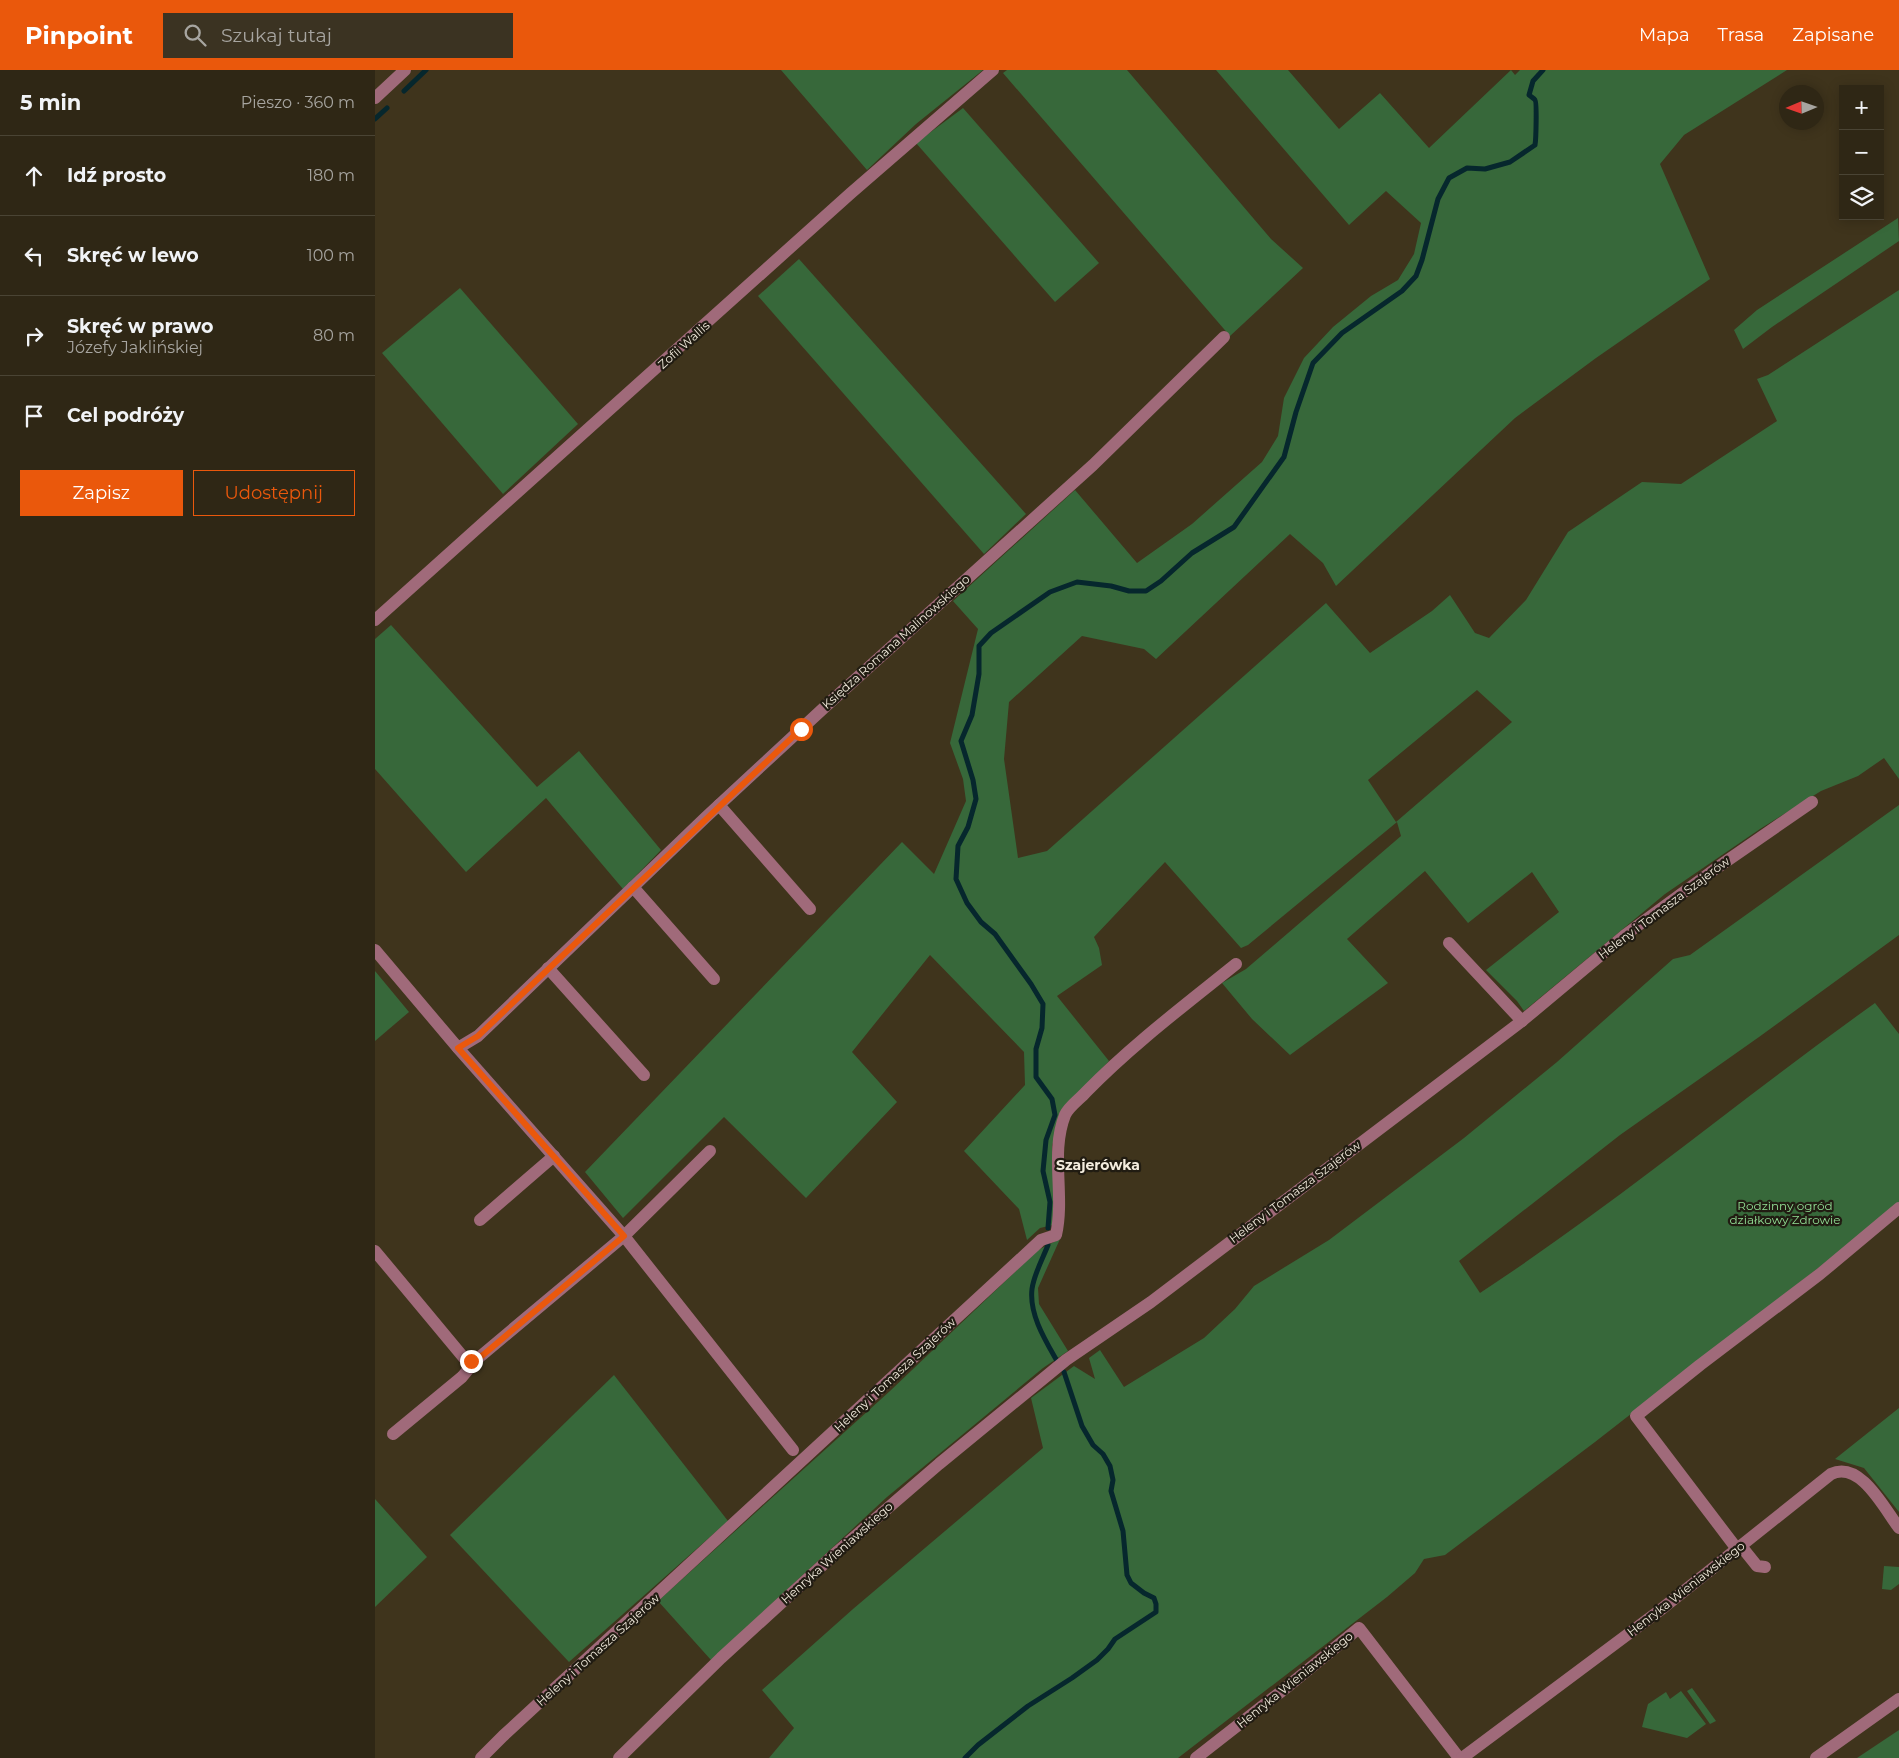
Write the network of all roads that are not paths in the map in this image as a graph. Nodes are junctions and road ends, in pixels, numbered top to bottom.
1 (405, 70) edge
2 (993, 70) edge
3 (375, 98) edge
4 (1224, 337) dead end
5 (375, 620) edge
6 (1812, 802) dead end
7 (719, 805) junction
8 (633, 887) junction
9 (810, 909) dead end
10 (1449, 943) dead end
11 (375, 950) edge
12 (1236, 964) dead end
13 (548, 968) junction
14 (715, 979) dead end
15 (1522, 1021) junction
16 (458, 1048) junction
17 (644, 1075) dead end
18 (710, 1151) dead end
19 (554, 1156) junction
20 (1899, 1208) edge
21 (480, 1220) dead end
22 (624, 1236) junction
23 (375, 1251) edge
24 (476, 1360) junction
25 (1066, 1360) joint
26 (393, 1434) dead end
27 (793, 1450) dead end
28 (1899, 1528) edge
29 (1739, 1548) junction
30 (1765, 1567) dead end
31 (1899, 1699) edge
32 (481, 1758) edge
33 (619, 1758) edge
34 (1196, 1758) edge
35 (1460, 1758) edge
36 (1816, 1758) edge

1 - 3 street
2 - 5 street, Zofii Wallis
4 - 7 street, Księdza Romana Malinowskiego
6 - 15 street, Heleny i Tomasza Szajerów
7 - 8 street, Księdza Romana Malinowskiego
7 - 9 street
8 - 13 street, Księdza Romana Malinowskiego
8 - 14 street
10 - 15 street
11 - 16 street
12 - 32 street, Heleny i Tomasza Szajerów
13 - 16 street, Księdza Romana Malinowskiego
13 - 17 street
15 - 25 street, Heleny i Tomasza Szajerów
16 - 19 street
18 - 22 street
19 - 21 street
19 - 22 street
20 - 29 street
22 - 24 street
22 - 27 street
23 - 24 street
24 - 26 street
25 - 33 street, Henryka Wieniawskiego
28 - 29 street, Henryka Wieniawskiego
29 - 30 street
29 - 35 street, Henryka Wieniawskiego
31 - 36 street
34 - 35 street, Henryka Wieniawskiego

